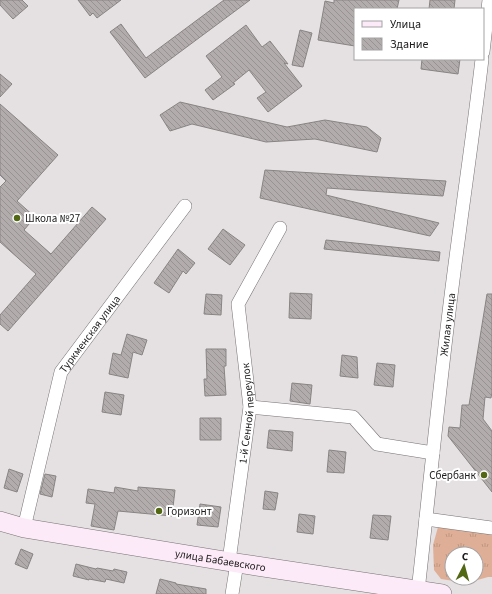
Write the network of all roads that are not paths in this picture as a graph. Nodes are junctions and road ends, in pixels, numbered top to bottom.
1 (489, 0) edge
2 (484, 43) edge
3 (482, 60) edge
4 (185, 206) dead end
5 (280, 228) dead end
6 (250, 407) junction
7 (433, 453) junction
8 (426, 519) junction
9 (0, 521) edge
10 (24, 528) junction
11 (492, 528) edge
12 (233, 562) junction
13 (418, 591) junction
14 (232, 594) edge
15 (442, 594) edge

1 - 2 street
3 - 7 street, Жилая улица
4 - 10 street, Туркменская улица
5 - 6 street, 1-й Сенной переулок
6 - 7 street
6 - 12 street, 1-й Сенной переулок
7 - 8 street, Жилая улица
8 - 11 street
8 - 13 street, Жилая улица
9 - 10 main road, улица Бабаевского
10 - 12 main road, улица Бабаевского
12 - 13 main road, улица Бабаевского
12 - 14 street, 1-й Сенной переулок
13 - 15 main road, улица Бабаевского

